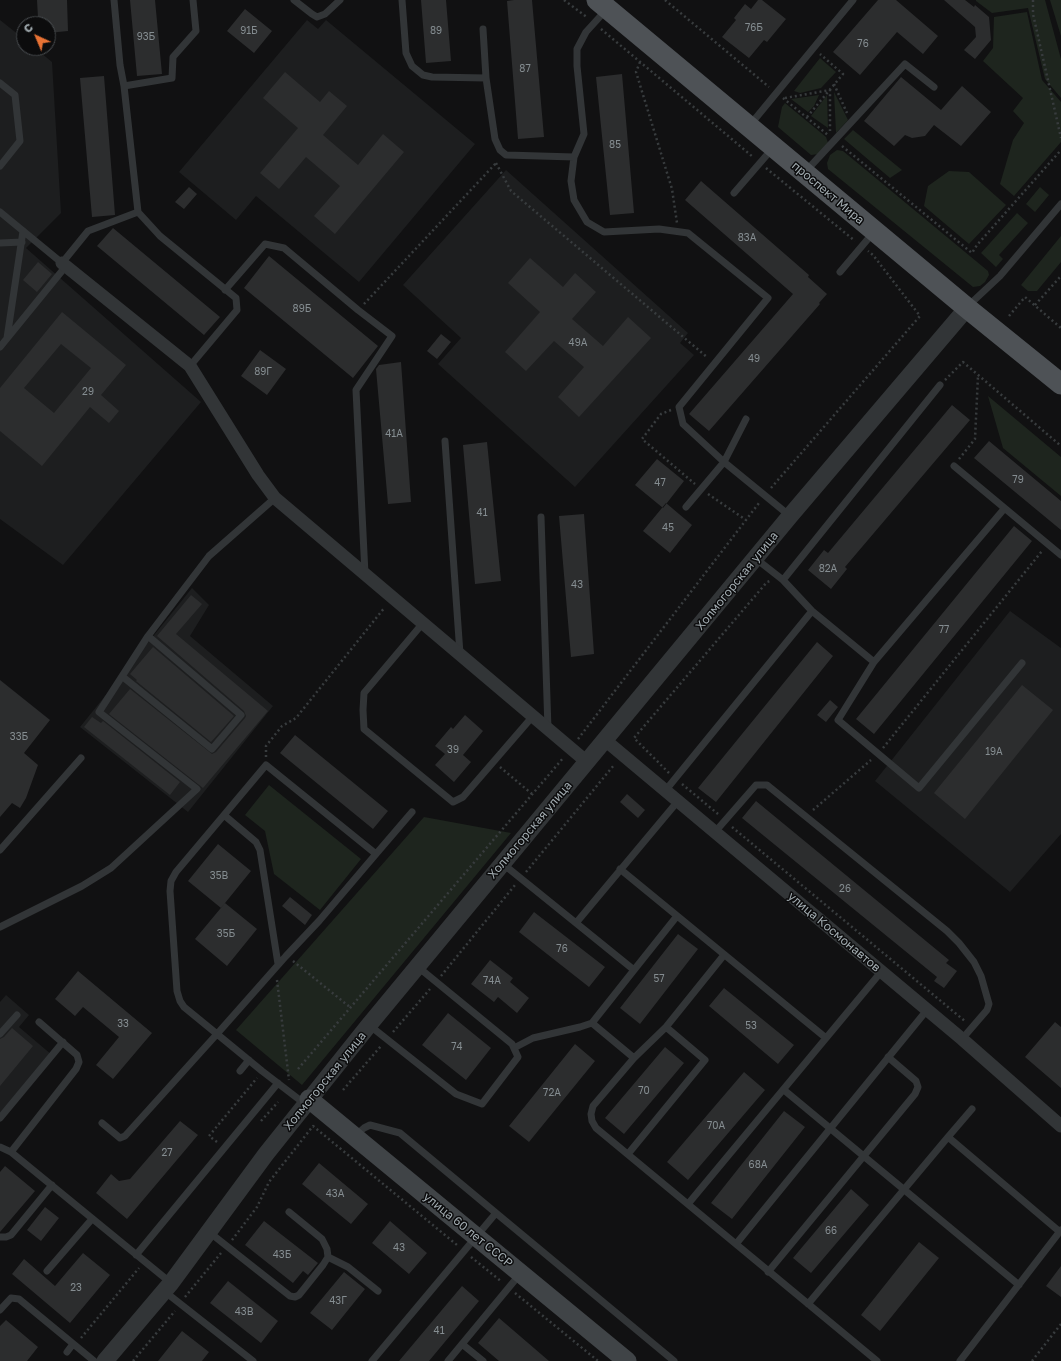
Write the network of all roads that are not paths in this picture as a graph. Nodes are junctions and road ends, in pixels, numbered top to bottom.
1 (114, 0) edge
2 (193, 0) edge
3 (294, 0) edge
4 (340, 0) edge
5 (402, 0) edge
6 (851, 1) edge
7 (599, 11) edge
8 (482, 29) dead end
9 (486, 78) junction
10 (0, 83) edge
11 (124, 86) junction
12 (934, 87) dead end
13 (749, 127) junction
14 (774, 147) junction
15 (574, 157) junction
16 (0, 166) edge
17 (805, 173) junction
18 (734, 193) dead end
19 (1061, 204) edge
20 (0, 212) edge
21 (138, 212) junction
22 (23, 231) junction
23 (868, 239) junction
24 (22, 242) junction
25 (0, 243) edge
26 (64, 264) junction
27 (840, 272) dead end
28 (225, 290) junction
29 (967, 308) junction
30 (7, 338) junction
31 (0, 347) edge
32 (190, 366) junction
33 (1061, 384) edge
34 (940, 385) road end
35 (746, 419) dead end
36 (445, 441) dead end
37 (724, 462) junction
38 (954, 466) road end
39 (275, 498) junction
40 (686, 507) dead end
41 (1004, 508) junction
42 (790, 516) junction
43 (541, 517) dead end
44 (1061, 555) edge
45 (755, 558) junction
46 (365, 574) junction
47 (783, 580) junction
48 (812, 611) junction
49 (423, 623) junction
50 (148, 636) junction
51 (460, 654) junction
52 (874, 662) junction
53 (1022, 663) dead end
54 (123, 677) junction
55 (533, 716) junction
56 (548, 729) junction
57 (605, 740) junction
58 (81, 758) dead end
59 (587, 762) junction
60 (666, 791) junction
61 (678, 801) junction
62 (412, 812) dead end
63 (224, 815) junction
64 (715, 832) junction
65 (0, 850) edge
66 (376, 854) junction
67 (503, 864) junction
68 (620, 869) junction
69 (677, 916) junction
70 (576, 923) junction
71 (0, 927) edge
72 (724, 955) junction
73 (276, 966) junction
74 (418, 966) junction
75 (634, 970) junction
76 (881, 972) junction
77 (927, 1010) junction
78 (17, 1015) dead end
79 (39, 1022) dead end
80 (592, 1023) junction
81 (369, 1026) junction
82 (666, 1026) junction
83 (0, 1034) edge
84 (217, 1034) junction
85 (826, 1038) junction
86 (962, 1039) junction
87 (63, 1042) junction
88 (514, 1048) junction
89 (634, 1058) junction
90 (888, 1058) junction
91 (249, 1060) junction
92 (240, 1071) dead end
93 (278, 1083) junction
94 (784, 1090) junction
95 (307, 1102) junction
96 (972, 1109) dead end
97 (0, 1118) edge
98 (102, 1123) dead end
99 (1061, 1126) edge
100 (830, 1128) junction
101 (355, 1137) junction
102 (948, 1137) junction
103 (0, 1147) edge
104 (11, 1152) junction
105 (628, 1154) junction
106 (864, 1156) junction
107 (52, 1185) junction
108 (903, 1189) junction
109 (688, 1204) junction
110 (289, 1212) dead end
111 (496, 1214) junction
112 (92, 1219) junction
113 (1060, 1231) edge
114 (209, 1232) junction
115 (0, 1237) edge
116 (470, 1244) junction
117 (736, 1244) junction
118 (136, 1255) junction
119 (328, 1257) junction
120 (48, 1271) dead end
121 (768, 1272) junction
122 (514, 1280) junction
123 (1019, 1285) junction
124 (168, 1287) junction
125 (378, 1291) dead end
126 (808, 1304) junction
127 (0, 1310) edge
128 (73, 1344) junction
129 (462, 1344) junction
130 (67, 1352) dead end
131 (251, 1360) edge
132 (671, 1360) edge
133 (94, 1361) edge
134 (105, 1361) edge
135 (372, 1361) edge
136 (448, 1361) edge
137 (483, 1361) edge
138 (627, 1361) edge
139 (877, 1361) edge
140 (960, 1361) edge

1 - 11 lane
2 - 11 lane
3 - 4 lane
5 - 9 lane
6 - 13 lane
7 - 13 main road, проспект Мира
7 - 15 lane
8 - 9 lane
9 - 15 lane
10 - 16 lane
11 - 21 lane
12 - 17 lane
13 - 14 main road, проспект Мира
14 - 17 main road, проспект Мира
14 - 18 lane
15 - 37 lane
17 - 23 main road, проспект Мира
19 - 29 lane
20 - 22 lane
21 - 26 lane
21 - 28 lane
22 - 24 lane
22 - 26 lane
23 - 27 lane
23 - 29 main road, проспект Мира
24 - 25 lane
24 - 30 lane
26 - 30 lane
26 - 32 street
28 - 32 lane
28 - 46 lane
29 - 33 main road, проспект Мира
29 - 42 street, Холмогорская улица
30 - 31 lane
32 - 39 street
34 - 47 lane
35 - 37 lane
36 - 51 lane
37 - 40 lane
37 - 42 lane
38 - 41 lane
39 - 46 street
39 - 50 lane
41 - 44 lane
41 - 52 lane
42 - 45 street, Холмогорская улица
43 - 56 lane
45 - 47 lane
45 - 57 street, Холмогорская улица
46 - 49 street
47 - 48 lane
48 - 52 lane
48 - 60 lane
49 - 51 street
49 - 55 lane
50 - 54 lane
50 - 54 lane
51 - 55 street
52 - 53 lane
54 - 71 lane
55 - 56 street
56 - 59 street
57 - 59 street, Холмогорская улица
57 - 60 street, улица Космонавтов
58 - 65 lane
59 - 67 street, Холмогорская улица
60 - 61 street, улица Космонавтов
61 - 64 street, улица Космонавтов
61 - 68 lane
62 - 66 lane
63 - 66 lane
63 - 73 lane
63 - 84 lane
64 - 76 street, улица Космонавтов
64 - 86 lane
66 - 73 lane
67 - 70 lane
67 - 74 street, Холмогорская улица
68 - 69 lane
68 - 70 lane
69 - 72 lane
69 - 75 lane
70 - 75 lane
72 - 82 lane
72 - 85 lane
73 - 84 lane
74 - 81 street, Холмогорская улица
74 - 88 lane
75 - 80 lane
76 - 77 street, улица Космонавтов
76 - 85 lane
77 - 86 street, улица Космонавтов
77 - 90 lane
78 - 83 lane
79 - 87 lane
80 - 88 lane
80 - 89 lane
81 - 88 lane
81 - 95 street, Холмогорская улица
82 - 89 lane
82 - 105 lane
84 - 91 lane
84 - 98 lane
85 - 94 lane
86 - 99 street, улица Космонавтов
87 - 97 lane
87 - 104 lane
89 - 105 lane
90 - 100 lane
90 - 106 lane
91 - 92 lane
91 - 93 lane
93 - 95 lane
93 - 118 lane
94 - 100 lane
94 - 109 lane
95 - 101 main road, улица 60 лет СССР
95 - 114 street, Холмогорская улица
96 - 102 lane
100 - 106 lane
100 - 117 lane
101 - 111 lane
101 - 116 main road, улица 60 лет СССР
102 - 108 lane
102 - 113 lane
103 - 104 lane
104 - 107 lane
105 - 109 lane
106 - 108 lane
106 - 121 lane
107 - 112 lane
107 - 115 lane
108 - 123 lane
108 - 126 lane
109 - 117 lane
110 - 119 lane
111 - 116 lane
111 - 132 lane
112 - 118 lane
112 - 120 lane
113 - 123 lane
114 - 119 lane
114 - 124 street, Холмогорская улица
116 - 122 main road, улица 60 лет СССР
116 - 135 lane
117 - 121 lane
118 - 124 lane
119 - 125 lane
121 - 126 lane
122 - 129 lane
122 - 138 main road, улица 60 лет СССР
123 - 140 lane
124 - 131 lane
124 - 134 street, Холмогорская улица
126 - 139 lane
127 - 128 lane
128 - 130 lane
128 - 133 lane
129 - 136 lane
129 - 137 lane

